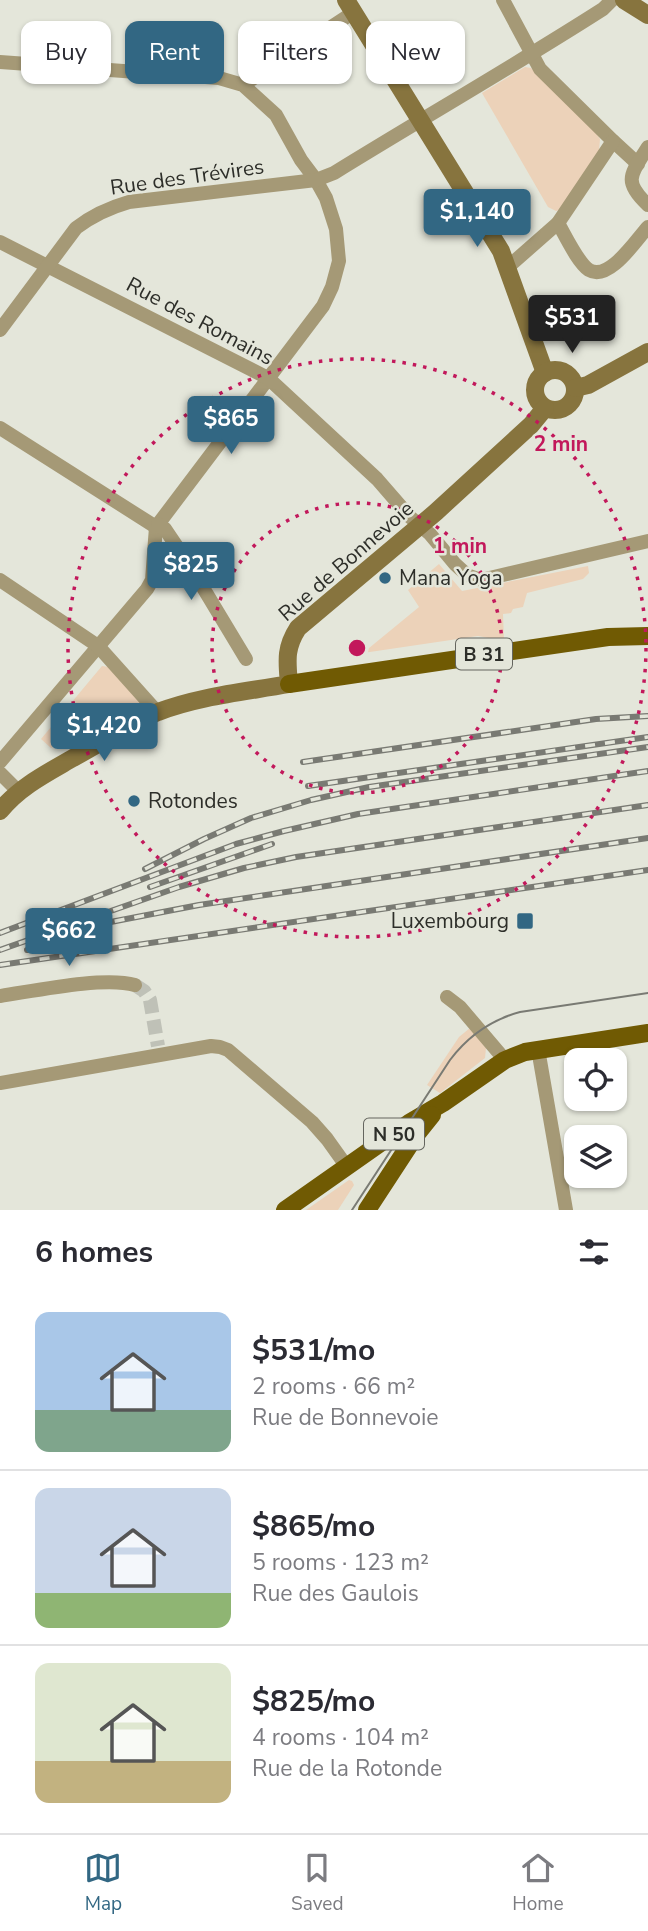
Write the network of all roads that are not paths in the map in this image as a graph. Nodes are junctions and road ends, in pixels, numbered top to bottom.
1 (503, 0) edge
2 (612, 0) edge
3 (624, 0) edge
4 (350, 6) edge
5 (648, 15) edge
6 (531, 54) junction
7 (0, 62) edge
8 (243, 85) junction
9 (420, 120) junction
10 (612, 141) junction
11 (648, 147) edge
12 (638, 164) junction
13 (316, 180) junction
14 (648, 205) edge
15 (558, 223) junction
16 (648, 227) edge
17 (0, 242) edge
18 (47, 266) junction
19 (508, 267) junction
20 (0, 330) edge
21 (646, 357) edge
22 (545, 373) junction
23 (268, 378) junction
24 (575, 388) junction
25 (545, 408) junction
26 (0, 428) edge
27 (157, 526) junction
28 (420, 526) junction
29 (648, 541) edge
30 (0, 580) edge
31 (648, 636) edge
32 (98, 646) junction
33 (246, 659) dead end
34 (289, 684) junction
35 (158, 713) junction
36 (0, 762) edge
37 (0, 773) edge
38 (6, 800) edge
39 (135, 985) dead end
40 (0, 996) edge
41 (447, 997) dead end
42 (648, 1033) edge
43 (538, 1049) junction
44 (505, 1059) junction
45 (0, 1083) edge
46 (443, 1103) junction
47 (347, 1167) junction
48 (285, 1210) edge
49 (367, 1210) edge
50 (566, 1210) edge

1 - 6 street
2 - 6 street, Rue des Trévires
3 - 5 main road
4 - 8 street
4 - 9 main road
6 - 9 street, Rue des Trévires
6 - 10 street
7 - 8 street
8 - 13 street
9 - 13 street, Rue des Trévires
9 - 19 main road
10 - 12 street
10 - 15 street
11 - 12 street
12 - 14 street
13 - 18 street, Rue des Trévires
13 - 23 street
15 - 16 street
15 - 19 street
17 - 18 street, Rue des Romains
18 - 20 street, Rue des Trévires
18 - 23 street, Rue des Romains
19 - 22 main road
21 - 24 main road, Rue de Bonnevoie
22 - 24 main road
22 - 25 main road
23 - 27 street
23 - 28 street, Rue des Romains
24 - 25 main road, Rue de Bonnevoie
25 - 28 main road, Rue de Bonnevoie
26 - 27 street
27 - 32 street
27 - 33 street
28 - 29 street, Rue des Romains
28 - 34 main road, Rue de Bonnevoie
30 - 32 street
31 - 34 main road, B 31
32 - 35 street
32 - 36 street
34 - 35 main road
35 - 38 main road
37 - 38 street
39 - 40 street
41 - 44 street
42 - 43 main road
43 - 44 main road
43 - 50 street
44 - 46 main road
45 - 47 street
46 - 47 main road, N 50
46 - 49 main road
47 - 48 main road, N 50

